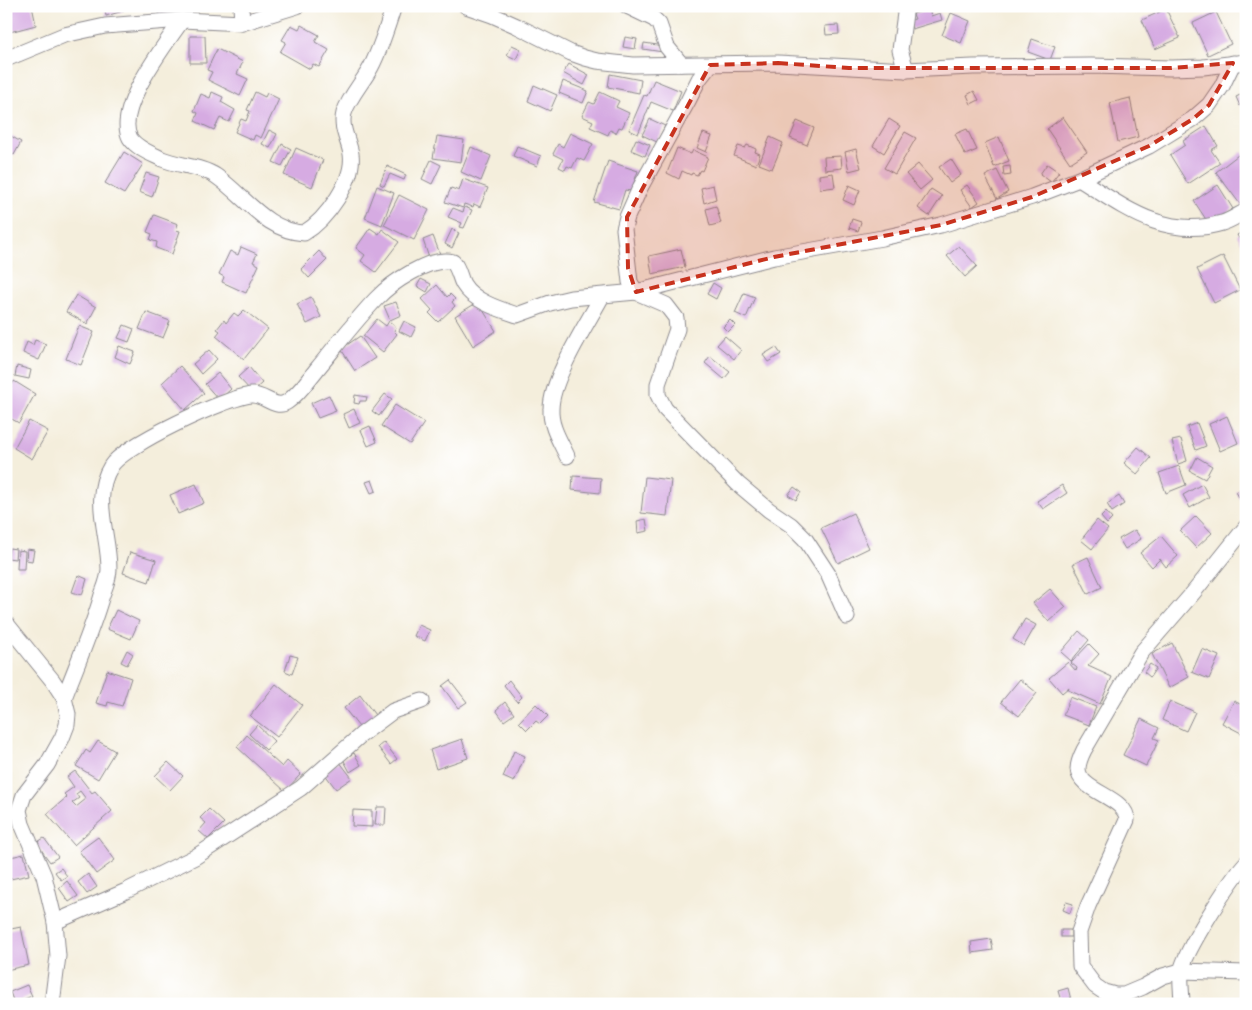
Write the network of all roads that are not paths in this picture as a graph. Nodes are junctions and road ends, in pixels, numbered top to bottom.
1 (241, 6) edge
2 (297, 6) edge
3 (394, 6) edge
4 (466, 6) edge
5 (627, 6) edge
6 (906, 6) edge
7 (182, 20) junction
8 (242, 23) junction
9 (6, 59) edge
10 (1239, 63) edge
11 (681, 64) junction
12 (710, 65) junction
13 (906, 70) junction
14 (1079, 179) junction
15 (1246, 210) edge
16 (636, 292) junction
17 (602, 296) junction
18 (566, 456) dead end
19 (1246, 528) edge
20 (847, 617) dead end
21 (6, 623) edge
22 (64, 698) junction
23 (422, 700) dead end
24 (12, 811) edge
25 (1246, 862) edge
26 (55, 922) junction
27 (1181, 971) junction
28 (1246, 973) edge
29 (52, 1004) edge
30 (1182, 1004) edge

1 - 8 street
2 - 8 street
3 - 7 street
4 - 11 street
5 - 11 street
6 - 13 street
7 - 8 street
7 - 9 street
10 - 13 street
10 - 14 street
11 - 12 street
12 - 13 street
12 - 16 street
14 - 15 street
14 - 16 street
16 - 17 street
16 - 20 street
17 - 18 street
17 - 22 street
19 - 27 street
21 - 22 street
22 - 24 street
23 - 26 street
24 - 26 street
25 - 27 street
26 - 29 street
27 - 28 street
27 - 30 street

